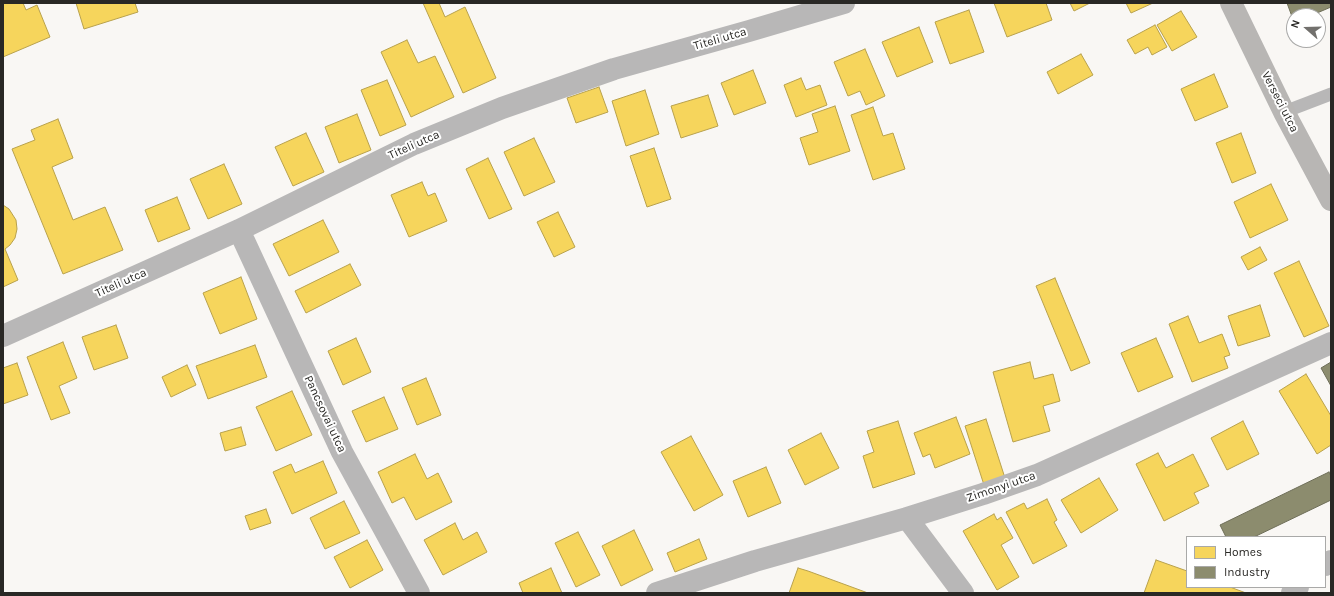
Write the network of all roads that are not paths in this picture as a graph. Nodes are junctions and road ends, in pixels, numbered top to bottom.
1 (844, 3) edge
2 (1232, 3) edge
3 (1331, 94) edge
4 (1284, 112) junction
5 (1331, 200) edge
6 (239, 230) junction
7 (3, 336) edge
8 (1331, 343) edge
9 (907, 518) junction
10 (419, 593) edge
11 (657, 593) edge
12 (963, 593) edge

1 - 6 street, Titeli utca
2 - 4 street, Verseci utca
3 - 4 lane
4 - 5 street, Verseci utca
6 - 7 street, Titeli utca
6 - 10 street, Pancsovai utca
8 - 9 street, Zimonyi utca
9 - 11 street, Zimonyi utca
9 - 12 street

